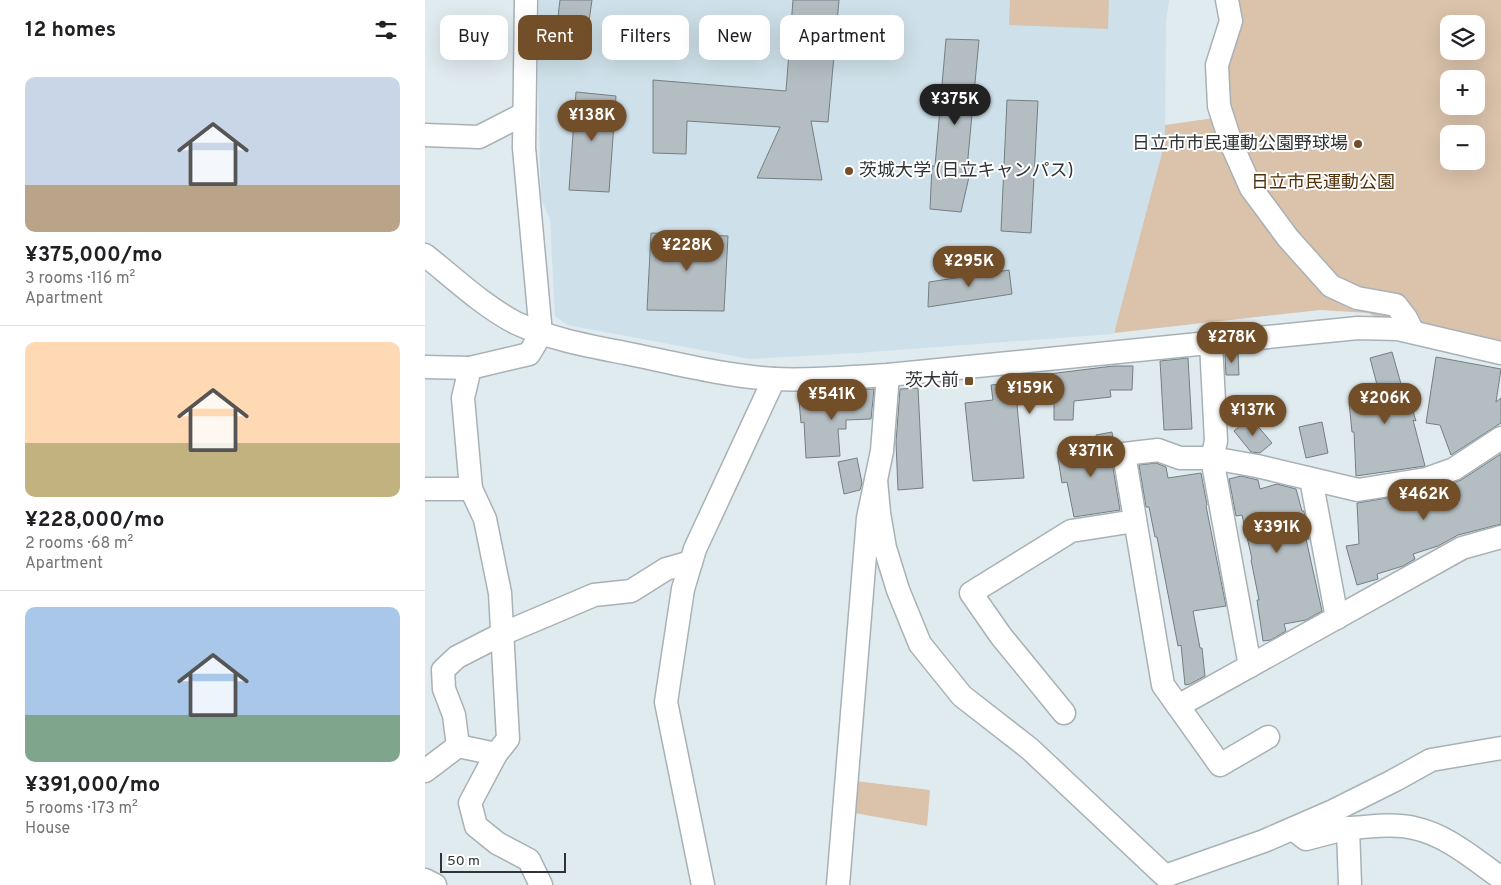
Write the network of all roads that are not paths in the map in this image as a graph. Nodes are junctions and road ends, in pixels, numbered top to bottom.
1 (525, 0) edge
2 (1227, 0) edge
3 (524, 114) junction
4 (425, 135) edge
5 (425, 256) edge
6 (1413, 332) junction
7 (541, 334) junction
8 (1211, 343) junction
9 (1501, 352) edge
10 (425, 367) edge
11 (470, 368) junction
12 (888, 375) junction
13 (774, 379) junction
14 (1501, 438) edge
15 (1211, 458) junction
16 (1311, 479) junction
17 (876, 480) junction
18 (425, 489) edge
19 (471, 489) junction
20 (1135, 522) junction
21 (1501, 537) edge
22 (691, 562) junction
23 (1337, 618) junction
24 (502, 634) junction
25 (1250, 666) junction
26 (1179, 706) junction
27 (1064, 713) dead end
28 (1267, 737) dead end
29 (458, 746) junction
30 (1501, 748) edge
31 (496, 754) junction
32 (425, 771) edge
33 (1348, 828) junction
34 (1293, 829) junction
35 (1501, 878) edge
36 (425, 880) edge
37 (1167, 882) edge
38 (435, 885) edge
39 (541, 885) edge
40 (703, 885) edge
41 (837, 885) edge
42 (1350, 885) edge

1 - 3 street
2 - 6 street
3 - 4 street
3 - 7 street
5 - 7 street
6 - 8 street
6 - 9 street
7 - 11 street
7 - 13 street
8 - 12 street
8 - 15 street
10 - 11 street
11 - 19 street
12 - 13 street
12 - 17 street
13 - 22 street
14 - 16 street
15 - 16 street
15 - 20 street
15 - 25 street
16 - 23 street
17 - 37 street
17 - 41 street
18 - 19 street
19 - 24 street
20 - 26 street
20 - 27 street
21 - 23 street
22 - 24 street
22 - 40 street
23 - 25 street
24 - 29 street
24 - 31 street
25 - 26 street
26 - 28 street
29 - 31 street
29 - 32 street
30 - 34 street
31 - 39 street
33 - 34 street
33 - 35 street
33 - 42 street
34 - 37 street
36 - 38 street

